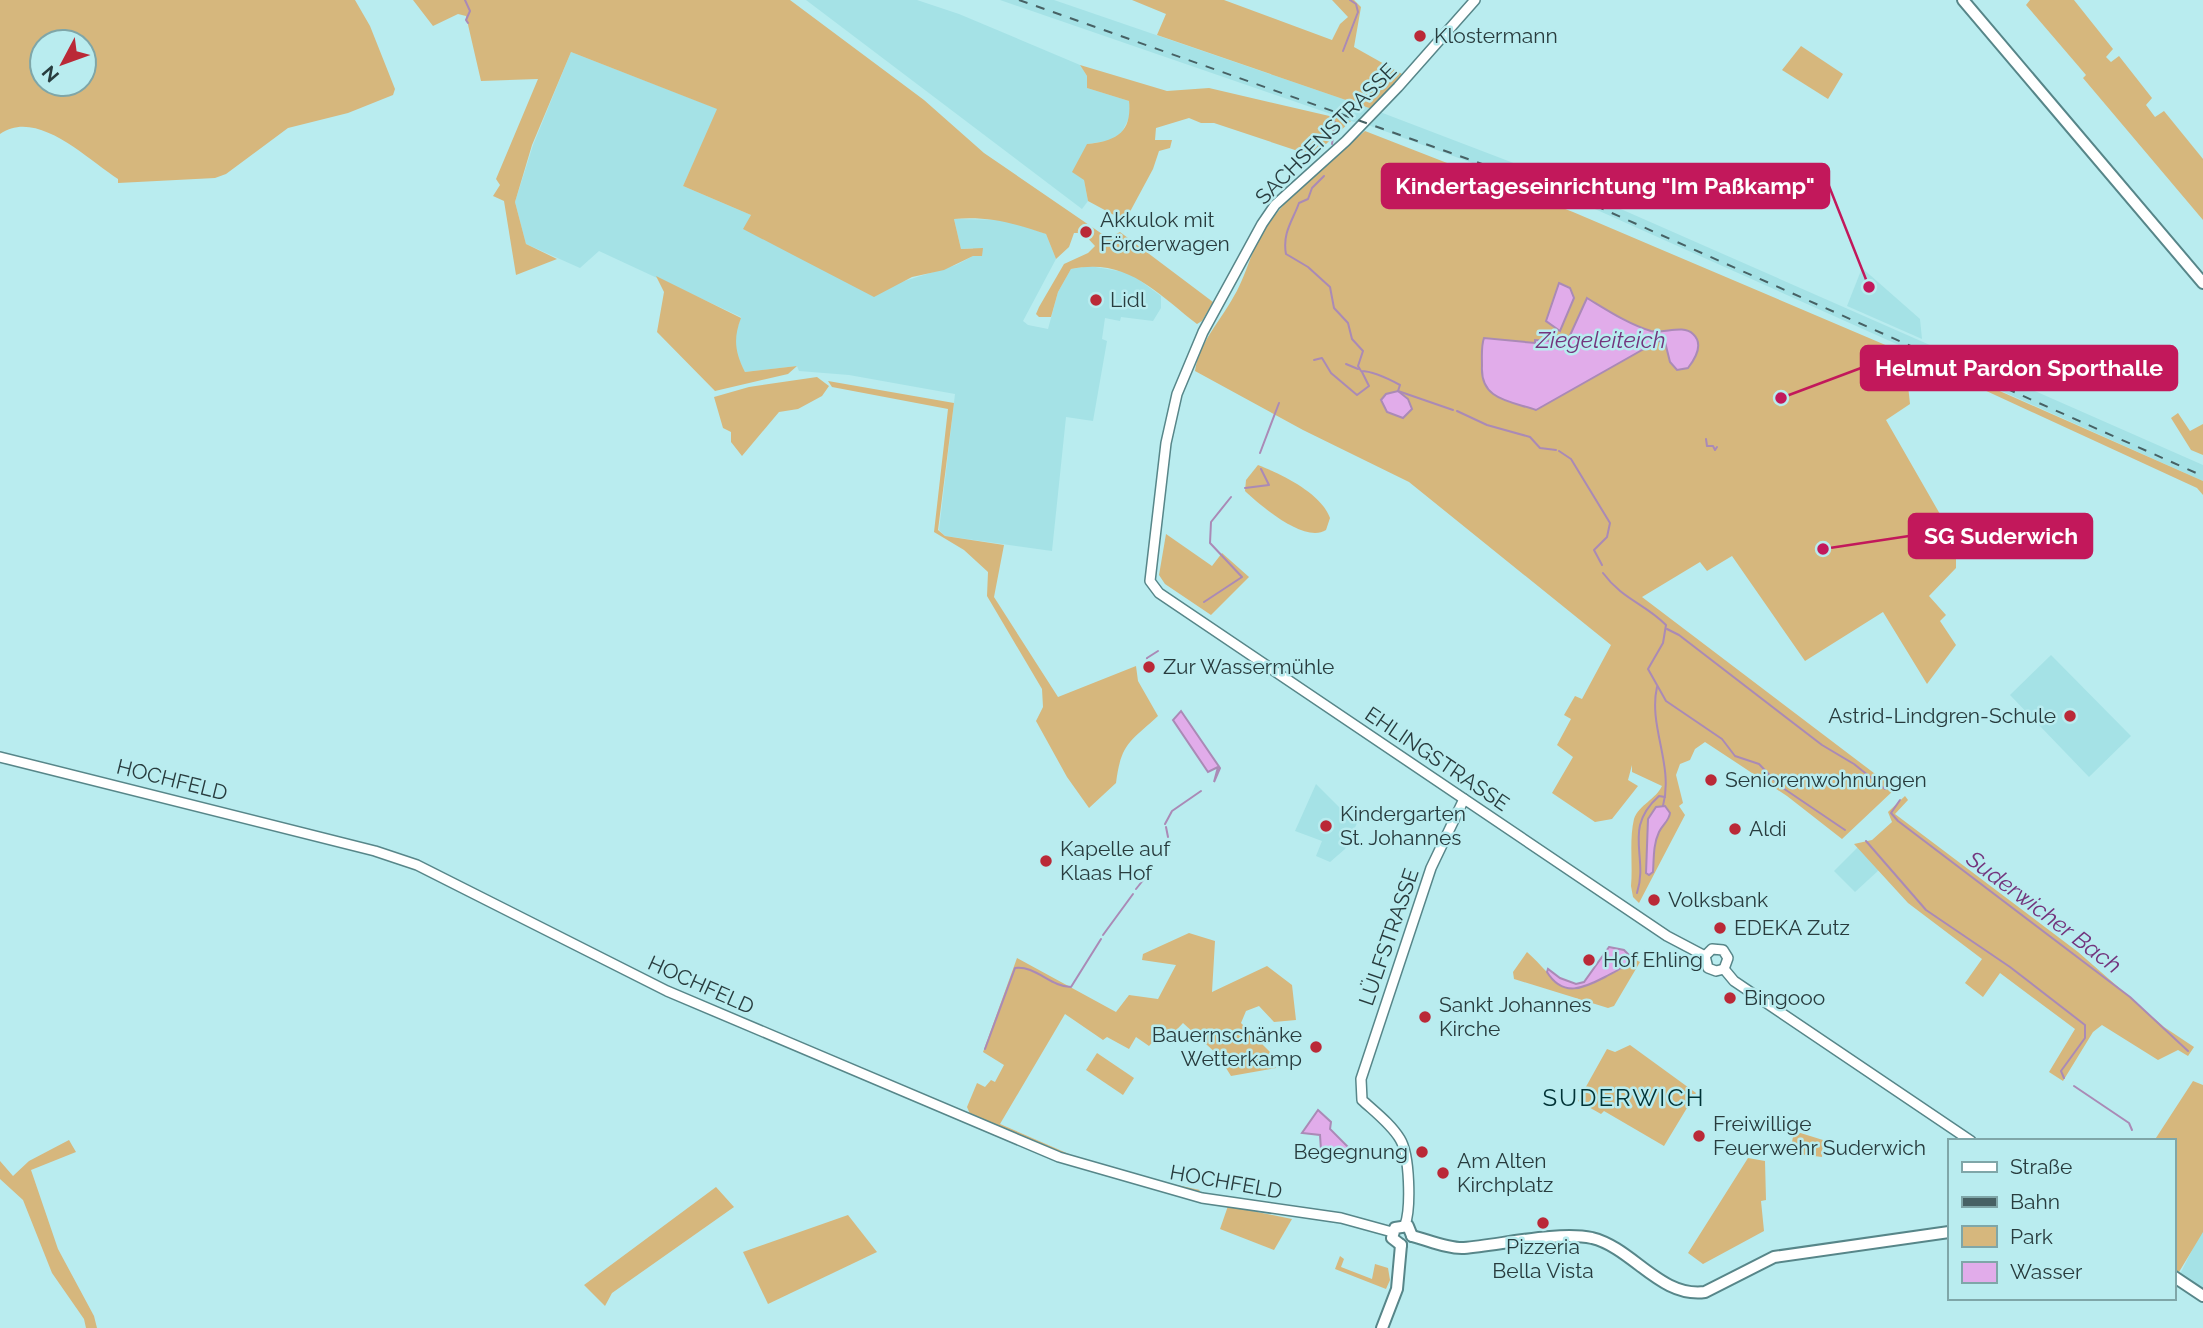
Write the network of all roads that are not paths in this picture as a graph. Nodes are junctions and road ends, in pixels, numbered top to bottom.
1 (1475, 0) edge
2 (1963, 0) edge
3 (2203, 283) edge
4 (1153, 587) joint
5 (0, 757) edge
6 (1464, 799) junction
7 (1705, 957) junction
8 (1724, 969) junction
9 (1968, 1139) edge
10 (1405, 1225) junction
11 (1392, 1232) junction
12 (1948, 1232) edge
13 (1412, 1236) junction
14 (1401, 1245) junction
15 (2175, 1277) edge
16 (2203, 1296) edge
17 (1382, 1328) edge

1 - 4 street, SACHSENSTRASSE
2 - 3 main road
4 - 6 street, EHLINGSTRASSE
5 - 11 street, HOCHFELD
6 - 7 street, EHLINGSTRASSE
6 - 10 street, LÜLFSTRASSE
7 - 8 street, EHLINGSTRASSE
7 - 8 street, EHLINGSTRASSE
8 - 9 street, EHLINGSTRASSE
10 - 11 main road
10 - 13 main road
11 - 14 main road
12 - 13 main road
13 - 14 main road
14 - 17 main road
15 - 16 main road

